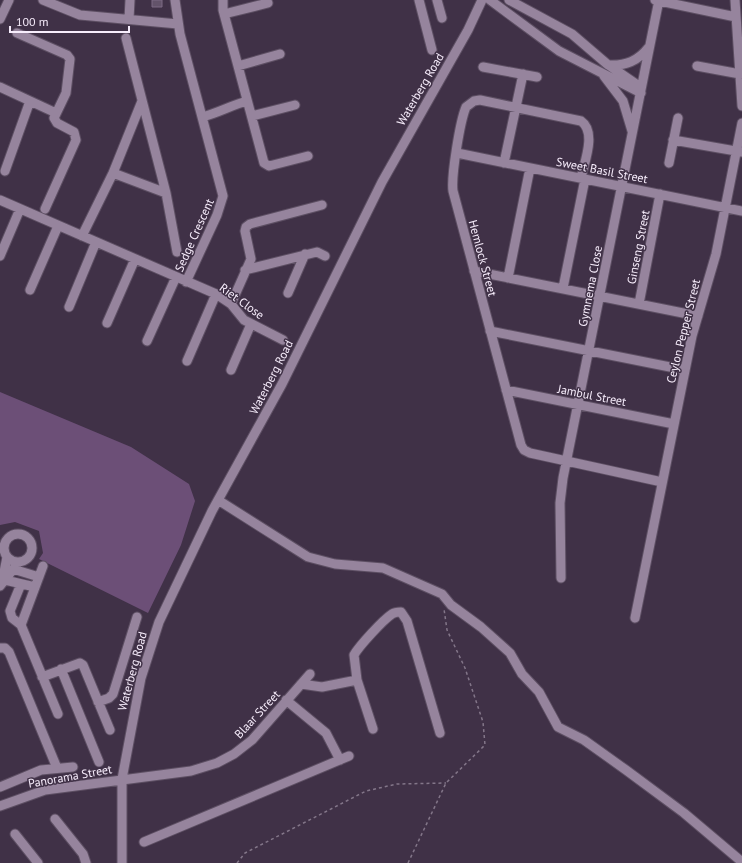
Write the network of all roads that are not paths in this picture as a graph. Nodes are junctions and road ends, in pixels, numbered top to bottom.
1 (9, 0) edge
2 (43, 0) edge
3 (130, 0) edge
4 (175, 0) edge
5 (223, 0) edge
6 (418, 0) edge
7 (437, 0) edge
8 (482, 0) edge
9 (490, 0) edge
10 (509, 0) edge
11 (657, 0) edge
12 (735, 0) edge
13 (56, 3) edge
14 (268, 3) dead end
15 (516, 3) edge
16 (224, 14) junction
17 (736, 16) junction
18 (442, 18) dead end
19 (0, 19) edge
20 (129, 19) junction
21 (551, 23) junction
22 (178, 24) junction
23 (17, 33) dead end
24 (126, 38) dead end
25 (543, 38) junction
26 (650, 46) junction
27 (432, 50) dead end
28 (280, 54) dead end
29 (607, 64) junction
30 (238, 66) junction
31 (697, 66) dead end
32 (483, 67) dead end
33 (600, 72) junction
34 (523, 74) junction
35 (740, 74) junction
36 (537, 77) dead end
37 (0, 87) edge
38 (641, 91) junction
39 (142, 100) junction
40 (30, 101) junction
41 (248, 101) junction
42 (295, 105) dead end
43 (742, 106) edge
44 (515, 107) junction
45 (56, 113) junction
46 (252, 116) junction
47 (202, 117) junction
48 (678, 118) dead end
49 (742, 124) edge
50 (633, 135) junction
51 (673, 140) junction
52 (740, 152) edge
53 (457, 154) junction
54 (308, 156) dead end
55 (504, 163) junction
56 (669, 164) dead end
57 (530, 168) junction
58 (5, 171) dead end
59 (113, 173) junction
60 (583, 179) junction
61 (622, 186) junction
62 (166, 194) junction
63 (660, 194) junction
64 (0, 200) edge
65 (322, 205) dead end
66 (45, 208) dead end
67 (725, 208) junction
68 (20, 209) junction
69 (742, 211) edge
70 (58, 226) junction
71 (82, 236) junction
72 (96, 242) junction
73 (178, 252) dead end
74 (305, 254) junction
75 (0, 256) edge
76 (325, 256) dead end
77 (135, 259) junction
78 (245, 270) junction
79 (474, 271) junction
80 (176, 277) junction
81 (508, 278) junction
82 (186, 282) junction
83 (562, 288) junction
84 (30, 290) dead end
85 (288, 293) dead end
86 (216, 294) junction
87 (600, 296) junction
88 (231, 304) junction
89 (639, 304) junction
90 (69, 307) dead end
91 (698, 316) junction
92 (107, 323) dead end
93 (251, 324) junction
94 (490, 331) junction
95 (283, 340) dead end
96 (147, 341) dead end
97 (589, 351) junction
98 (188, 361) dead end
99 (231, 370) dead end
100 (685, 370) junction
101 (506, 390) junction
102 (578, 405) junction
103 (674, 424) junction
104 (567, 462) junction
105 (662, 482) junction
106 (218, 500) junction
107 (4, 536) edge
108 (4, 550) edge
109 (16, 566) junction
110 (43, 566) dead end
111 (39, 577) junction
112 (561, 578) dead end
113 (2, 583) edge
114 (21, 584) junction
115 (35, 587) junction
116 (137, 617) dead end
117 (635, 618) dead end
118 (21, 625) junction
119 (0, 648) edge
120 (61, 670) junction
121 (310, 674) dead end
122 (42, 677) junction
123 (357, 680) junction
124 (301, 684) junction
125 (286, 700) junction
126 (98, 702) junction
127 (58, 714) dead end
128 (373, 728) dead end
129 (110, 730) dead end
130 (440, 733) dead end
131 (349, 756) dead end
132 (340, 760) junction
133 (99, 762) dead end
134 (73, 767) dead end
135 (57, 768) junction
136 (122, 780) junction
137 (0, 787) edge
138 (0, 806) edge
139 (56, 819) dead end
140 (15, 834) dead end
141 (144, 842) dead end
142 (742, 862) edge
143 (38, 863) edge
144 (86, 863) edge
145 (122, 863) edge

1 - 19 street
2 - 13 street
3 - 20 street
4 - 22 street, Sedge Crescent
5 - 16 street
6 - 27 street
7 - 18 street
8 - 106 street, Waterberg Road
9 - 25 street
10 - 15 street
11 - 17 street
11 - 26 street, Gymnema Close
12 - 17 street
13 - 20 street
14 - 16 street
15 - 21 street
16 - 30 street
17 - 35 street
20 - 22 street
21 - 25 street
21 - 29 street
22 - 47 street, Sedge Crescent
23 - 45 street
24 - 39 street
25 - 33 street
26 - 29 street
26 - 38 street, Gymnema Close
28 - 30 street
29 - 38 street
30 - 41 street
31 - 35 street
32 - 34 street
33 - 38 street
33 - 50 street
34 - 36 street
34 - 44 street
35 - 43 street
37 - 40 street
38 - 50 street, Gymnema Close
39 - 59 street
39 - 62 street
40 - 45 street
40 - 58 street
41 - 46 street
41 - 47 street
42 - 46 street
44 - 53 street, Hemlock Street
44 - 55 street
44 - 60 street, Hemlock Street
45 - 66 street
46 - 54 street
47 - 82 street, Sedge Crescent
48 - 51 street
49 - 52 street, Ceylon Pepper Street
50 - 61 street, Gymnema Close
51 - 52 street
51 - 56 street
52 - 67 street, Ceylon Pepper Street
53 - 55 street, Sweet Basil Street
53 - 79 street, Hemlock Street
55 - 57 street, Sweet Basil Street
57 - 60 street, Sweet Basil Street
57 - 81 street
59 - 62 street
59 - 71 street
60 - 61 street, Sweet Basil Street
60 - 83 street, Hemlock Street
61 - 63 street, Sweet Basil Street
61 - 87 street, Gymnema Close
62 - 73 street
63 - 67 street, Sweet Basil Street
63 - 89 street, Ginseng Street
64 - 68 street, Sedge Crescent
65 - 78 street
67 - 69 street, Sweet Basil Street
67 - 91 street, Ceylon Pepper Street
68 - 70 street, Sedge Crescent
68 - 75 street
70 - 71 street, Sedge Crescent
70 - 84 street
71 - 72 street, Sedge Crescent
72 - 77 street, Sedge Crescent
72 - 90 street
74 - 76 street
74 - 78 street
74 - 85 street
77 - 80 street, Sedge Crescent
77 - 92 street
78 - 88 street
79 - 81 street
79 - 94 street, Hemlock Street
80 - 82 street, Sedge Crescent
80 - 96 street
81 - 83 street
82 - 86 street, Riet Close
83 - 87 street
86 - 88 street, Riet Close
86 - 98 street
87 - 89 street
87 - 97 street, Gymnema Close
88 - 93 street, Riet Close
89 - 91 street
91 - 100 street, Ceylon Pepper Street
93 - 95 street, Riet Close
93 - 99 street
94 - 97 street
94 - 101 street, Hemlock Street
97 - 100 street
97 - 102 street, Gymnema Close
100 - 103 street, Ceylon Pepper Street
101 - 102 street, Jambul Street
101 - 104 street, Hemlock Street
102 - 103 street, Jambul Street
102 - 104 street, Gymnema Close
103 - 105 street, Ceylon Pepper Street
104 - 105 street, Hemlock Street
104 - 112 street, Gymnema Close
105 - 117 street, Ceylon Pepper Street
106 - 136 street, Waterberg Road
106 - 142 street
107 - 108 street
107 - 109 street
108 - 109 street
108 - 113 street
109 - 111 street
109 - 113 street
110 - 111 street
111 - 115 street
113 - 114 street
114 - 115 street
114 - 118 street
115 - 118 street
116 - 126 street
118 - 122 street
119 - 135 street
120 - 122 street
120 - 126 street
120 - 133 street
121 - 124 street, Blaar Street
122 - 127 street
123 - 124 street
123 - 128 street
123 - 130 street
124 - 125 street, Blaar Street
125 - 132 street
125 - 136 street, Blaar Street
126 - 129 street
131 - 132 street
132 - 141 street
134 - 135 street
135 - 137 street
136 - 138 street, Panorama Street
136 - 145 street, Waterberg Road
139 - 144 street
140 - 143 street

